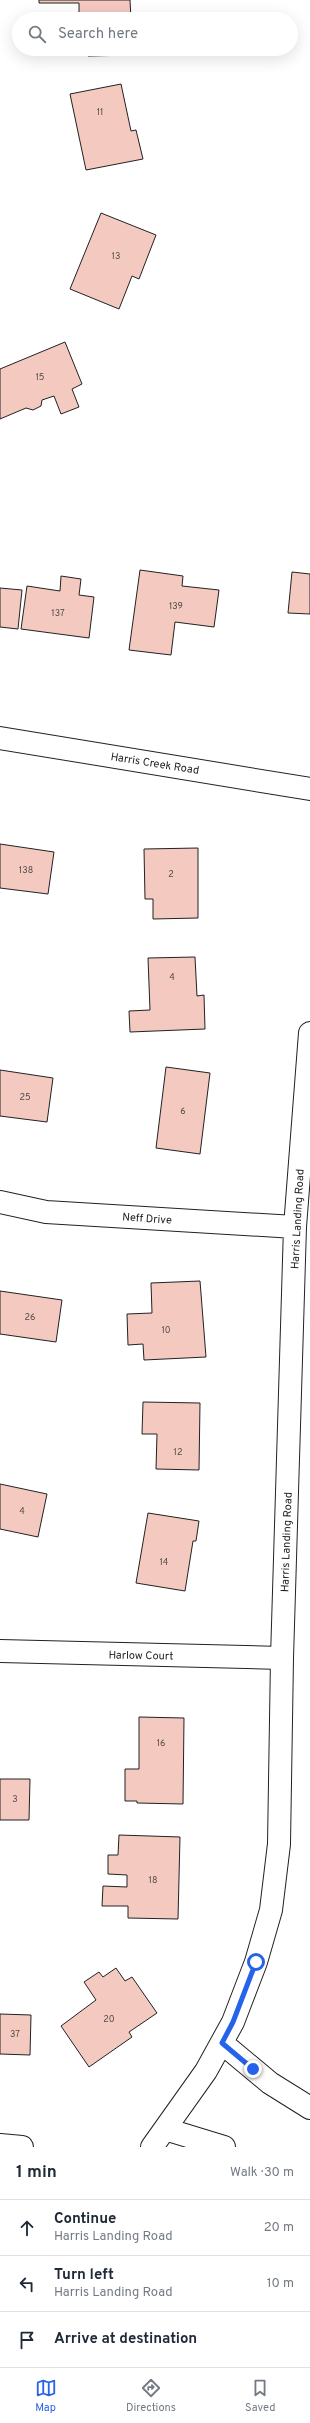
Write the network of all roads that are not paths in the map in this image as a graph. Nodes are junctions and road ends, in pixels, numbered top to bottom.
1 (0, 738) edge
2 (310, 789) edge
3 (310, 1033) edge
4 (0, 1202) edge
5 (295, 1227) junction
6 (0, 1651) edge
7 (282, 1658) junction
8 (222, 2043) junction
9 (310, 2108) edge
10 (165, 2129) junction
11 (0, 2145) edge
12 (22, 2147) edge
13 (152, 2147) edge
14 (224, 2147) edge

1 - 2 street, Harris Creek Road
3 - 5 street, Harris Landing Road
4 - 5 street, Neff Drive
5 - 7 street, Harris Landing Road
6 - 7 street, Harlow Court
7 - 8 street, Harris Landing Road
8 - 9 street
8 - 10 street, Harris Landing Road
10 - 13 street, Harris Landing Road
10 - 14 street
11 - 12 street

